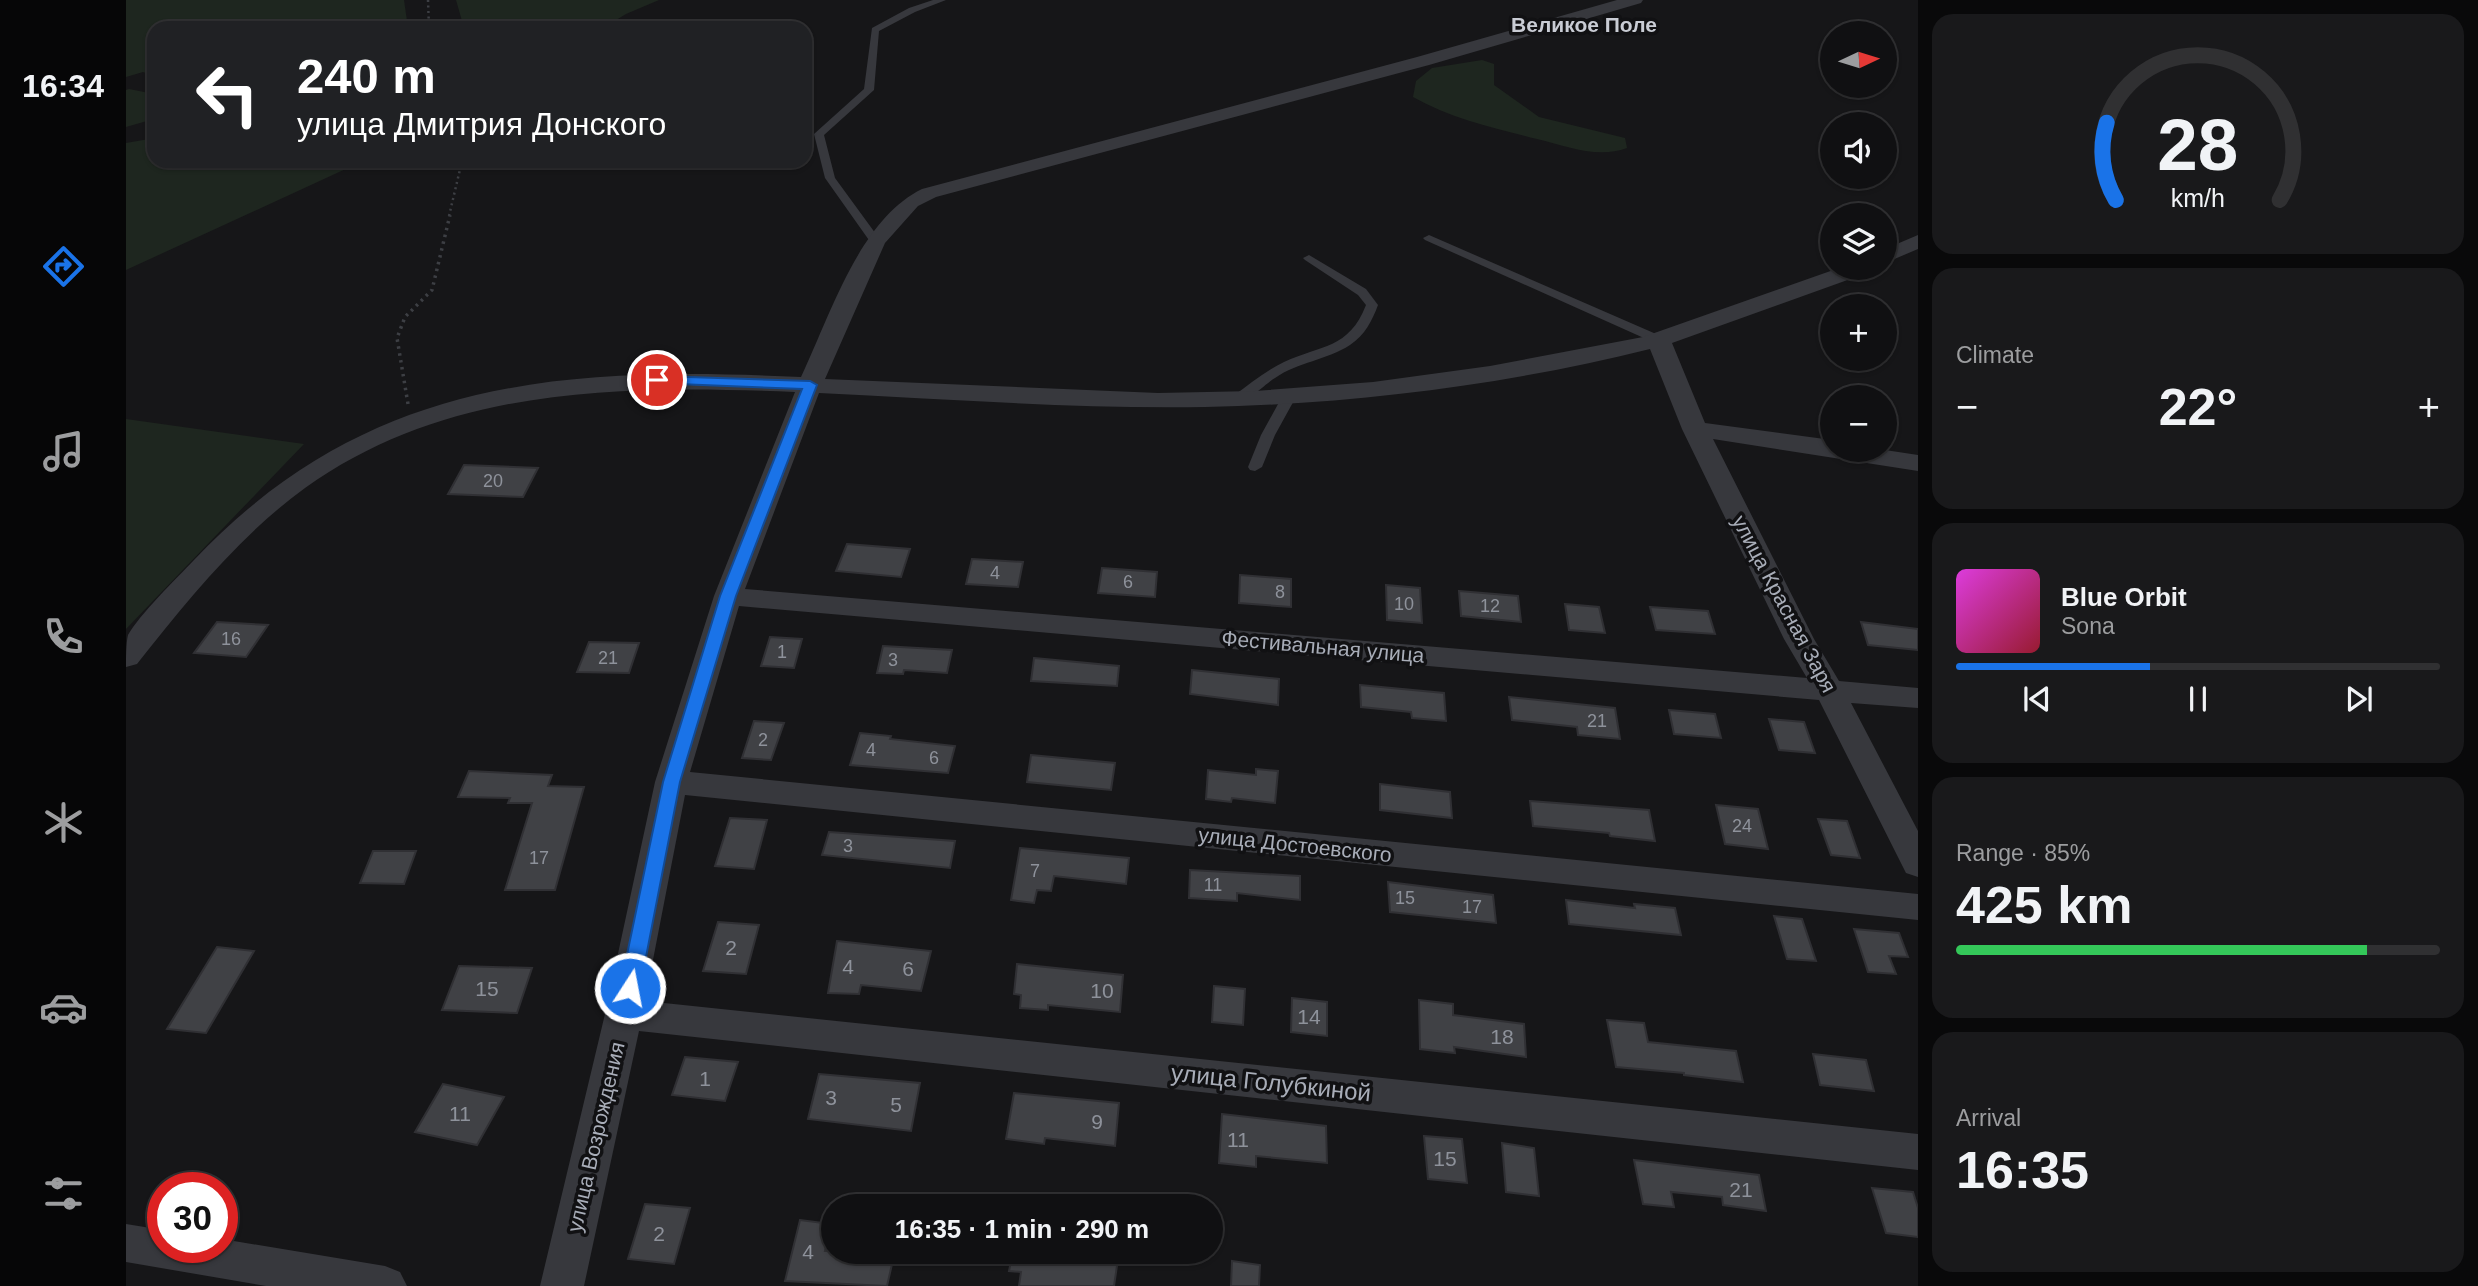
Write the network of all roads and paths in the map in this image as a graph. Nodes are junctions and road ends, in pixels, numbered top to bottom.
1 (428, 0) edge
2 (942, 0) edge
3 (1635, 0) edge
4 (429, 21) edge
5 (460, 168) edge
6 (1429, 238) dead end
7 (875, 241) junction
8 (1918, 241) edge
9 (1897, 251) edge
10 (1309, 258) dead end
11 (1826, 280) edge
12 (1659, 340) junction
13 (810, 385) junction
14 (1290, 395) junction
15 (1238, 399) junction
16 (411, 422) junction
17 (1695, 429) junction
18 (1820, 446) edge
19 (1897, 460) edge
20 (1918, 463) edge
21 (1255, 467) dead end
22 (728, 596) junction
23 (126, 657) edge
24 (1830, 691) junction
25 (1918, 698) edge
26 (671, 782) junction
27 (1918, 864) edge
28 (1918, 907) edge
29 (624, 1014) junction
30 (1918, 1152) edge
31 (126, 1243) edge
32 (385, 1286) edge
33 (562, 1286) edge

1 - 4 path
2 - 7 lane
3 - 7 street, улица Возрождения
5 - 16 path
6 - 12 lane
7 - 13 street, улица Возрождения
8 - 9 street
10 - 15 lane
11 - 12 street
12 - 14 street
12 - 17 street, улица Красная Заря
13 - 15 street
13 - 16 street
13 - 22 street, улица Возрождения
14 - 15 street
14 - 21 lane
16 - 23 street
17 - 18 street
17 - 24 street, улица Красная Заря
19 - 20 street
22 - 24 street, Фестивальная улица
22 - 26 street, улица Возрождения
24 - 25 street, Фестивальная улица
24 - 27 street, улица Красная Заря
26 - 28 street, улица Достоевского
26 - 29 street, улица Возрождения
29 - 30 street, улица Голубкиной
29 - 33 street, улица Возрождения
31 - 32 street

